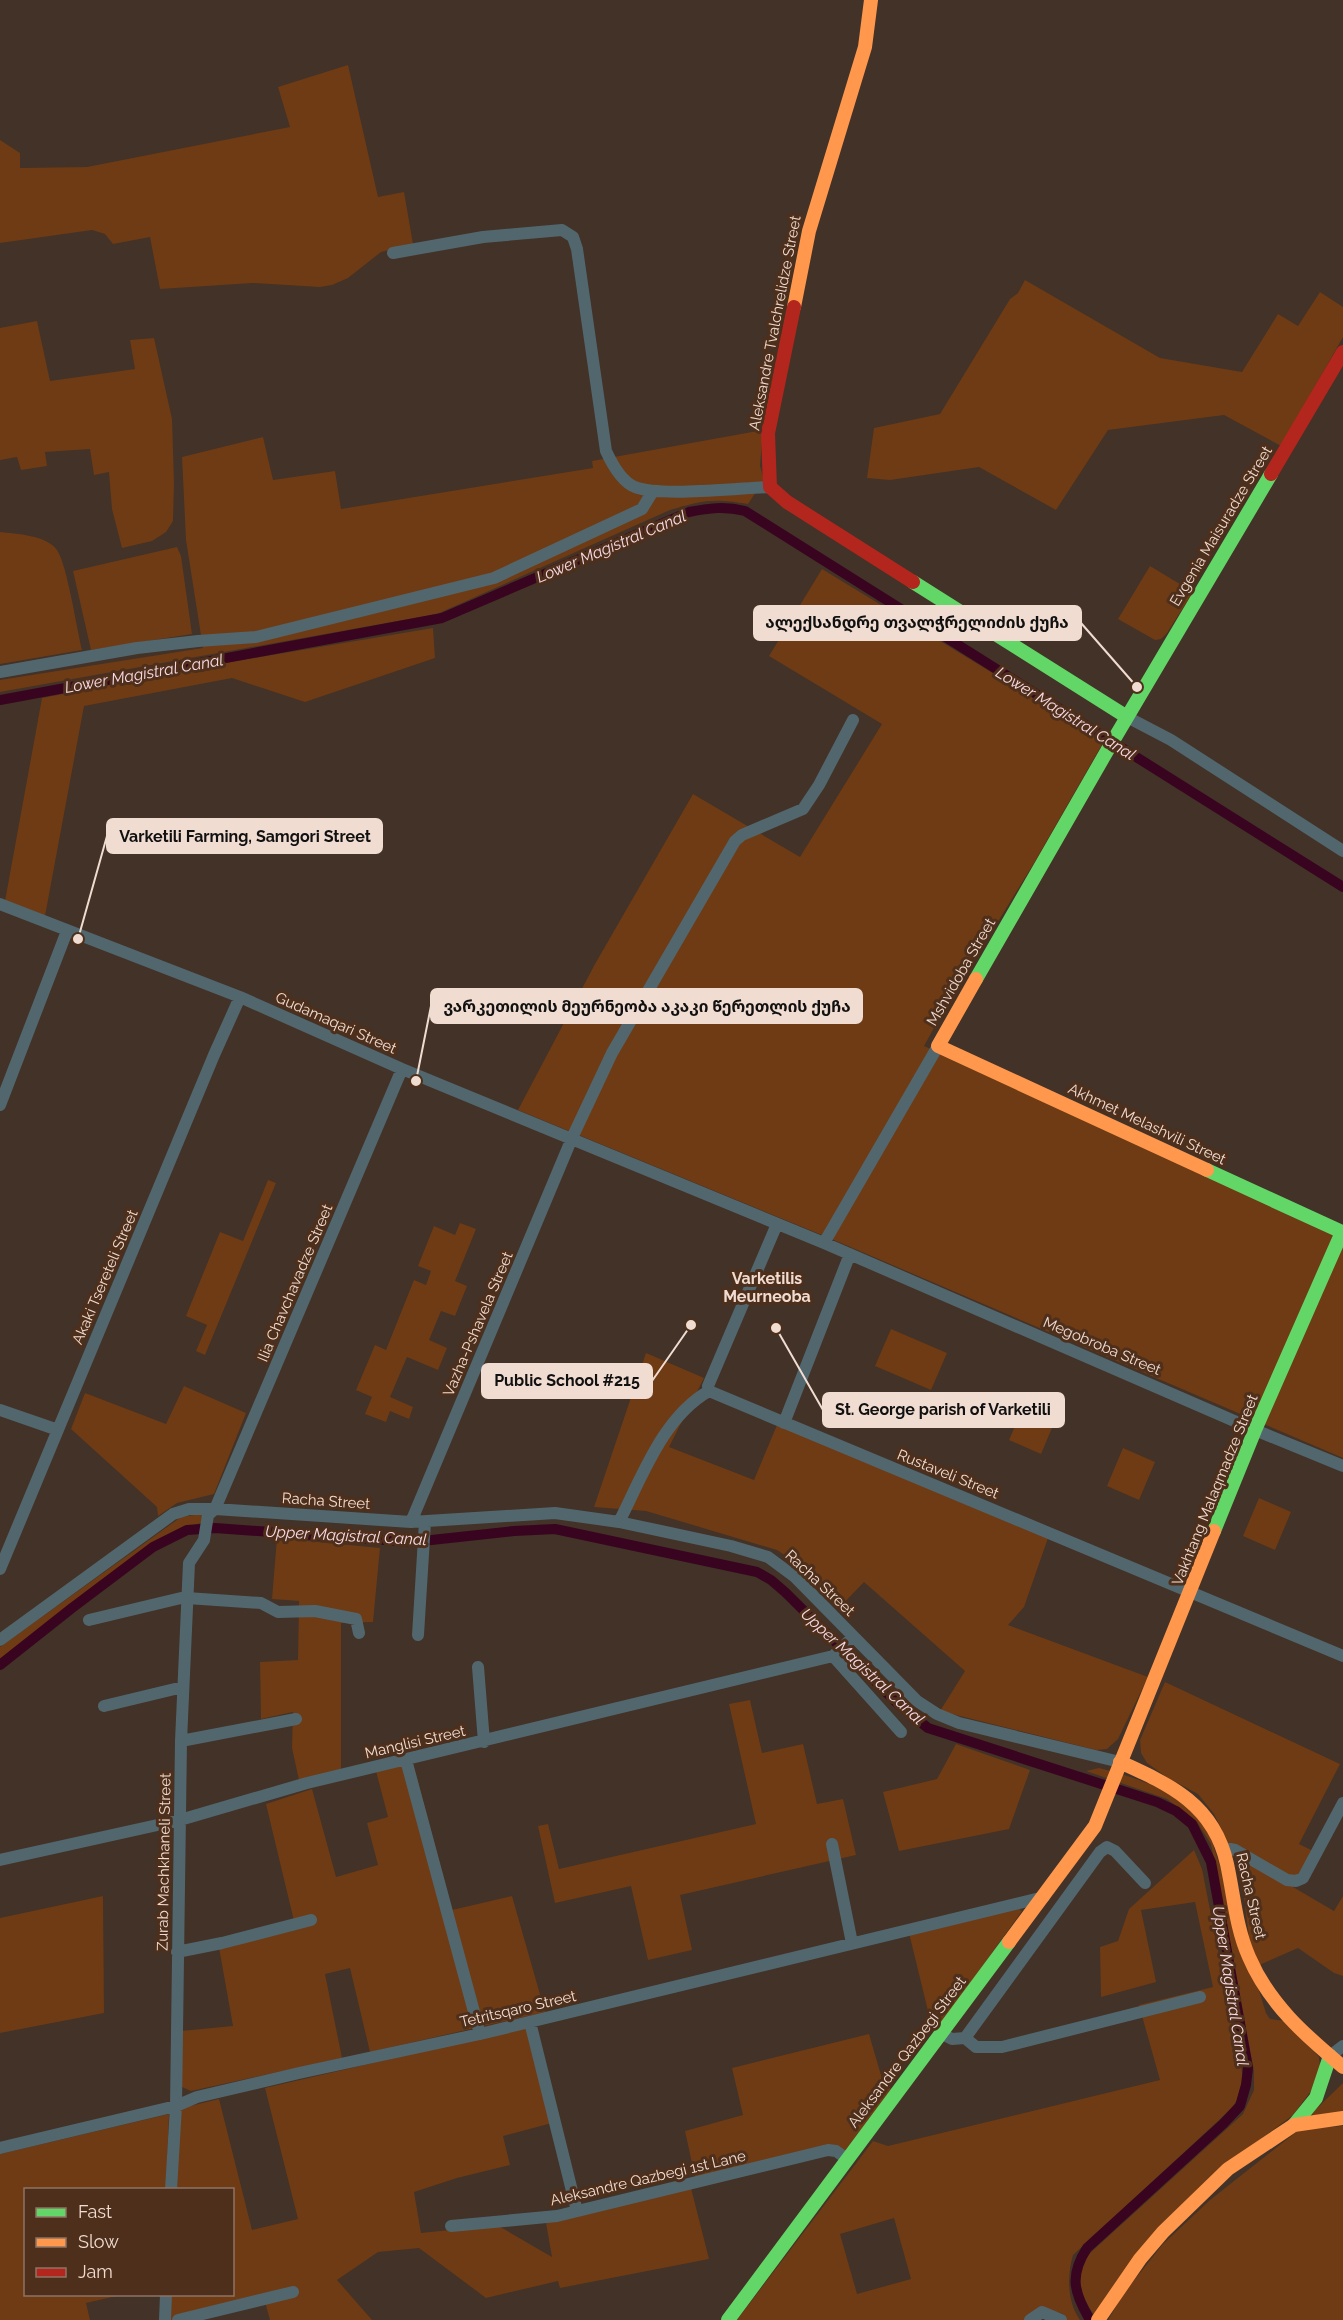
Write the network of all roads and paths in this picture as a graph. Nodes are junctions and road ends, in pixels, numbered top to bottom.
1 (871, 0) edge
2 (393, 253) dead end
3 (1343, 352) edge
4 (770, 487) junction
5 (653, 491) junction
6 (0, 672) edge
7 (853, 720) dead end
8 (1124, 723) junction
9 (1343, 851) edge
10 (0, 903) edge
11 (67, 931) junction
12 (240, 997) junction
13 (938, 1046) junction
14 (402, 1069) junction
15 (0, 1105) edge
16 (572, 1138) junction
17 (777, 1224) junction
18 (1342, 1232) edge
19 (824, 1243) junction
20 (849, 1254) junction
21 (709, 1391) junction
22 (0, 1410) edge
23 (784, 1423) junction
24 (58, 1430) junction
25 (1256, 1430) junction
26 (1343, 1466) edge
27 (211, 1512) junction
28 (411, 1522) junction
29 (425, 1522) junction
30 (619, 1522) junction
31 (204, 1540) joint
32 (0, 1569) edge
33 (1192, 1591) junction
34 (187, 1598) junction
35 (89, 1620) dead end
36 (359, 1633) dead end
37 (417, 1635) dead end
38 (851, 1639) junction
39 (0, 1640) edge
40 (835, 1655) junction
41 (1343, 1656) edge
42 (478, 1667) dead end
43 (183, 1687) junction
44 (104, 1706) dead end
45 (296, 1719) dead end
46 (902, 1731) dead end
47 (181, 1742) junction
48 (484, 1742) junction
49 (406, 1760) junction
50 (1118, 1766) junction
51 (1106, 1802) joint
52 (1343, 1803) edge
53 (180, 1820) junction
54 (832, 1844) dead end
55 (1224, 1851) junction
56 (0, 1860) edge
57 (1145, 1883) dead end
58 (1044, 1897) junction
59 (311, 1920) dead end
60 (852, 1943) junction
61 (177, 1952) junction
62 (1200, 1997) dead end
63 (530, 2022) junction
64 (480, 2034) junction
65 (942, 2034) junction
66 (965, 2038) junction
67 (1343, 2046) edge
68 (1330, 2056) junction
69 (1343, 2067) edge
70 (176, 2106) junction
71 (1343, 2118) edge
72 (1294, 2125) junction
73 (0, 2148) edge
74 (847, 2159) junction
75 (171, 2188) edge
76 (577, 2211) junction
77 (451, 2226) dead end
78 (293, 2292) dead end
79 (166, 2296) edge
80 (1101, 2316) edge
81 (165, 2320) edge
82 (178, 2320) edge
83 (728, 2320) edge
84 (1030, 2320) edge
85 (1061, 2320) edge

1 - 4 street, Aleksandre Tvalchrelidze Street
2 - 5 street
3 - 8 street, Evgenia Maisuradze Street
4 - 5 street
4 - 8 street
5 - 6 street
7 - 16 street, Vazha-Pshavela Street
8 - 9 street
8 - 13 street, Mshvidoba Street
10 - 11 street, Gudamaqari Street
11 - 12 street, Gudamaqari Street
11 - 15 street
12 - 14 street, Gudamaqari Street
12 - 24 street, Akaki Tsereteli Street
13 - 18 street, Akhmet Melashvili Street
13 - 19 street, Mshvidoba Street
14 - 16 street, Gudamaqari Street
14 - 27 street, Ilia Chavchavadze Street
16 - 17 street, Gudamaqari Street
16 - 28 street, Vazha-Pshavela Street
17 - 19 street, Gudamaqari Street
17 - 21 street
18 - 25 street, Vakhtang Malaqmadze Street
19 - 20 street, Megobroba Street
20 - 23 street
20 - 25 street, Megobroba Street
21 - 23 street, Rustaveli Street
21 - 30 street
22 - 24 street
23 - 33 street, Rustaveli Street
24 - 32 street, Akaki Tsereteli Street
25 - 26 street, Megobroba Street
25 - 33 street, Vakhtang Malaqmadze Street
27 - 28 street, Racha Street
27 - 31 street, Ilia Chavchavadze Street
27 - 39 street, Racha Street
28 - 29 street, Racha Street
29 - 30 street, Racha Street
29 - 37 street
30 - 38 street, Racha Street
31 - 34 street, Zurab Machkhaneli Street
33 - 41 street, Rustaveli Street
33 - 50 street, Vakhtang Malaqmadze Street
34 - 35 street
34 - 36 street
34 - 43 street, Zurab Machkhaneli Street
38 - 40 street
38 - 50 street, Racha Street
40 - 46 street
40 - 48 street, Manglisi Street
42 - 48 street
43 - 44 street
43 - 47 street, Zurab Machkhaneli Street
45 - 47 street
47 - 53 street, Zurab Machkhaneli Street
48 - 49 street, Manglisi Street
49 - 53 street, Manglisi Street
49 - 64 street
50 - 51 street, Vakhtang Malaqmadze Street
50 - 55 street, Racha Street
51 - 58 street, Aleksandre Qazbegi Street
52 - 55 street
53 - 56 street, Manglisi Street
53 - 61 street, Zurab Machkhaneli Street
54 - 60 street
55 - 68 street, Racha Street
57 - 66 street
58 - 60 street, Tetritsqaro Street
58 - 65 street, Aleksandre Qazbegi Street
59 - 61 street
60 - 63 street, Tetritsqaro Street
61 - 70 street, Zurab Machkhaneli Street
62 - 66 street
63 - 64 street, Tetritsqaro Street
63 - 76 street
64 - 70 street, Tetritsqaro Street
65 - 66 street
65 - 74 street, Aleksandre Qazbegi Street
67 - 68 street
68 - 69 street, Racha Street
68 - 72 street
70 - 73 street, Tetritsqaro Street
70 - 75 street, Zurab Machkhaneli Street
71 - 72 street
72 - 80 street
74 - 76 street, Aleksandre Qazbegi 1st Lane
74 - 83 street, Aleksandre Qazbegi Street
76 - 77 street, Aleksandre Qazbegi 1st Lane
78 - 82 street
79 - 81 street
84 - 85 street

